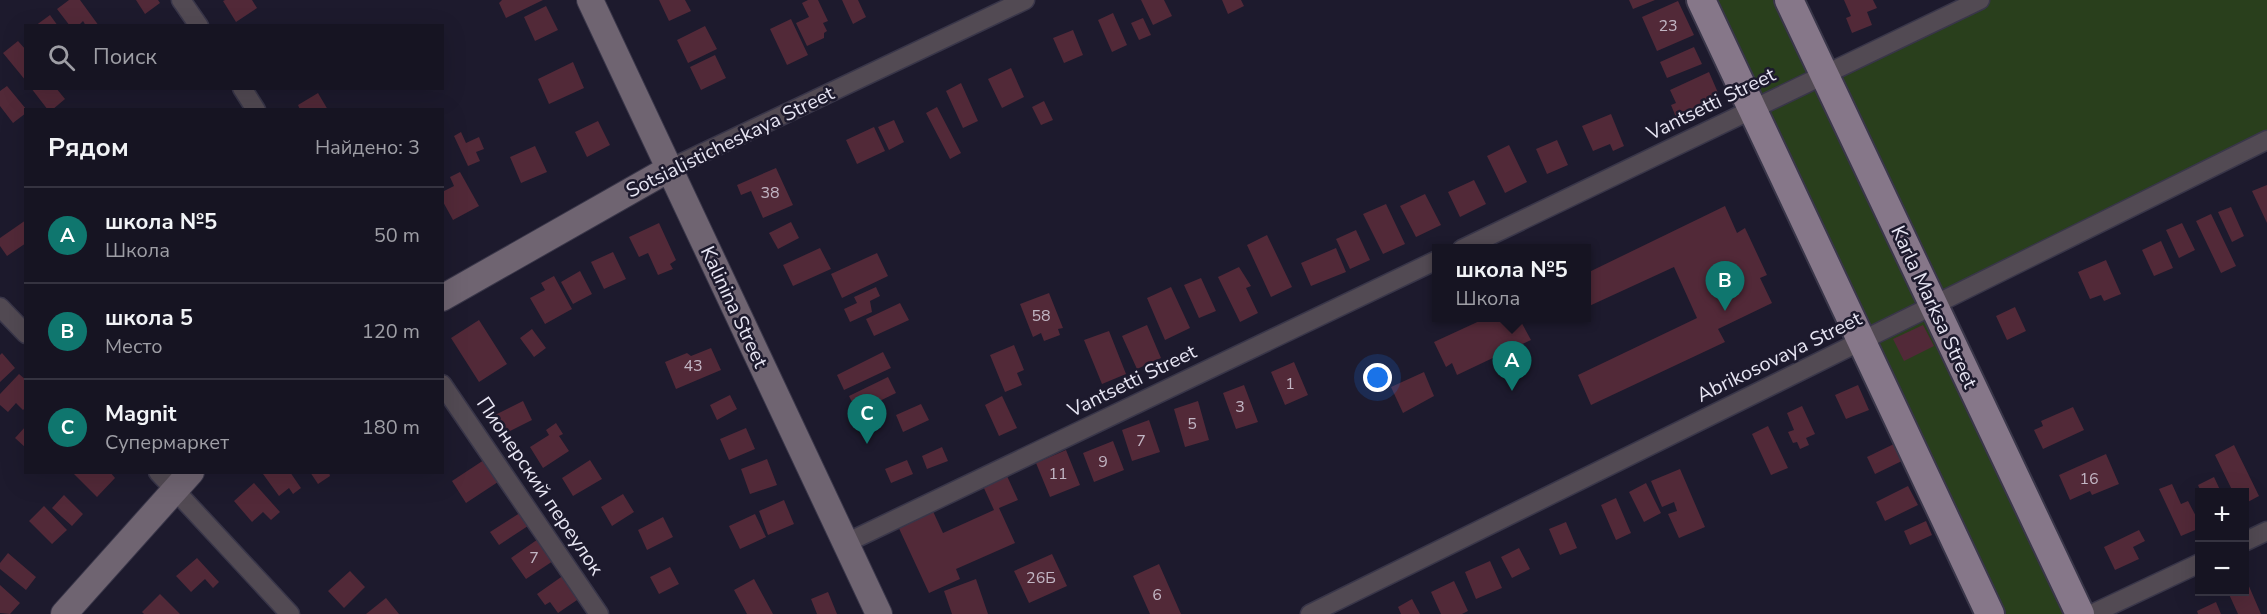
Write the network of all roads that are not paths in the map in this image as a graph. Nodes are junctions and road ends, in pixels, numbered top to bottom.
1 (181, 0) edge
2 (590, 0) edge
3 (1025, 0) edge
4 (1701, 0) edge
5 (1788, 0) edge
6 (1980, 0) edge
7 (198, 24) edge
8 (1824, 75) junction
9 (243, 90) edge
10 (255, 108) edge
11 (1752, 110) junction
12 (2267, 140) edge
13 (669, 169) junction
14 (1472, 244) edge
15 (1432, 262) edge
16 (444, 297) edge
17 (1934, 306) junction
18 (0, 307) edge
19 (24, 332) edge
20 (1862, 341) junction
21 (444, 387) edge
22 (175, 478) edge
23 (2267, 531) edge
24 (2249, 540) edge
25 (846, 543) junction
26 (2195, 565) edge
27 (64, 614) edge
28 (290, 614) edge
29 (599, 614) edge
30 (879, 614) edge
31 (1310, 614) edge
32 (1990, 614) edge
33 (2080, 614) edge
34 (2092, 614) edge

1 - 7 street
2 - 13 main road, Kalinina Street
3 - 13 street, Sotsialisticheskaya Street
4 - 11 main road
5 - 8 main road, Karla Marksa Street
6 - 8 street, Vantsetti Street
8 - 11 street, Vantsetti Street
8 - 17 main road, Karla Marksa Street
9 - 10 street
11 - 14 street, Vantsetti Street
11 - 20 main road
12 - 17 street, Abrikosovaya Street
13 - 16 main road, Sotsialisticheskaya Street
13 - 25 main road, Kalinina Street
15 - 25 street, Vantsetti Street
17 - 20 street, Abrikosovaya Street
17 - 33 main road, Karla Marksa Street
18 - 19 street
20 - 31 street, Abrikosovaya Street
20 - 32 main road
21 - 29 street, Пионерский переулок
22 - 27 main road
22 - 28 street
23 - 24 street
25 - 30 main road, Kalinina Street
26 - 34 street

